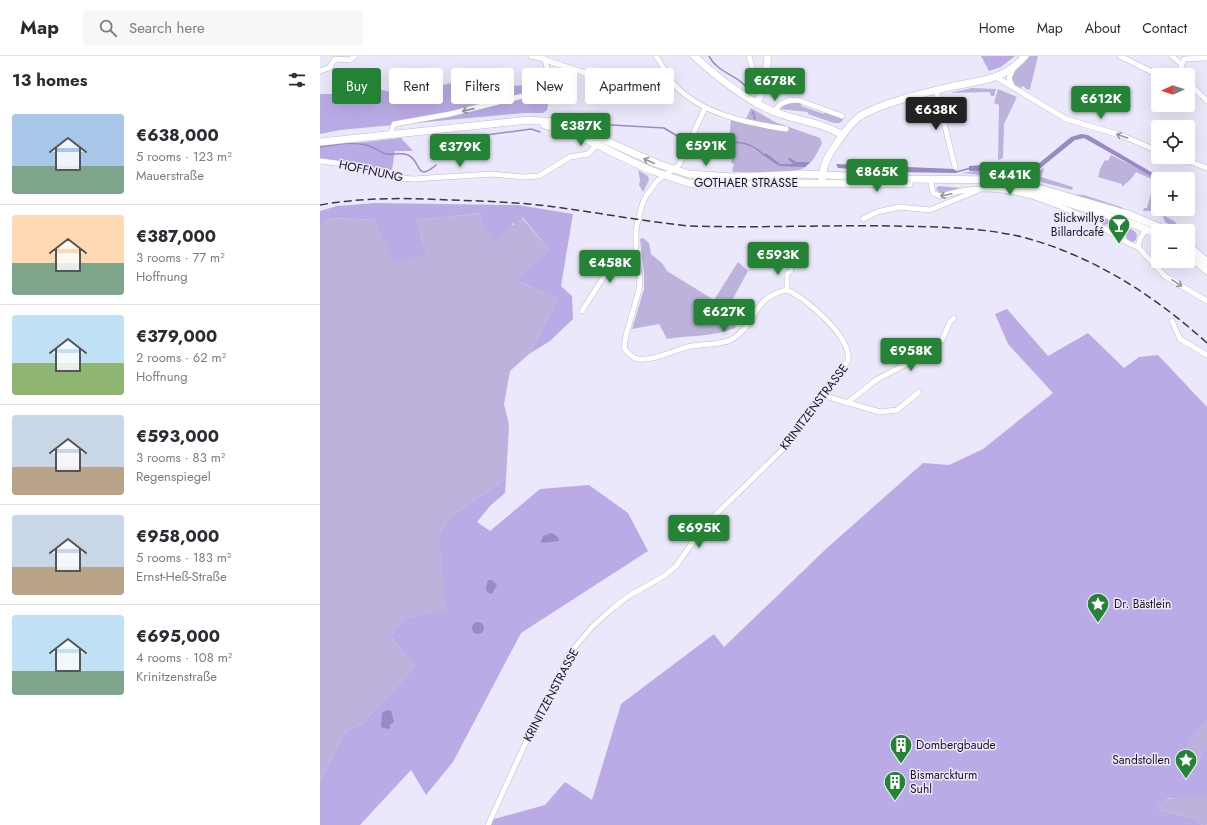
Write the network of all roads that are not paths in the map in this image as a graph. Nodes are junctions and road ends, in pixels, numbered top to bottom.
1 (355, 56) edge
2 (531, 56) edge
3 (656, 56) edge
4 (694, 56) edge
5 (749, 56) edge
6 (768, 56) edge
7 (1025, 56) edge
8 (1120, 56) edge
9 (1172, 56) edge
10 (543, 58) edge
11 (1207, 58) edge
12 (1181, 64) junction
13 (1014, 67) junction
14 (663, 68) edge
15 (1182, 68) edge
16 (320, 71) edge
17 (585, 72) edge
18 (1151, 72) edge
19 (996, 78) junction
20 (766, 82) junction
21 (674, 84) edge
22 (1012, 87) junction
23 (936, 90) junction
24 (1195, 90) edge
25 (1207, 101) edge
26 (757, 104) junction
27 (705, 108) junction
28 (775, 112) junction
29 (842, 116) dead end
30 (786, 129) dead end
31 (390, 135) junction
32 (842, 135) junction
33 (599, 141) junction
34 (320, 142) edge
35 (1151, 148) edge
36 (320, 161) edge
37 (1195, 164) edge
38 (955, 167) dead end
39 (1207, 168) edge
40 (672, 170) junction
41 (822, 175) junction
42 (663, 176) junction
43 (822, 183) junction
44 (931, 183) junction
45 (978, 190) junction
46 (863, 219) dead end
47 (1153, 224) edge
48 (1146, 229) junction
49 (1151, 232) edge
50 (1138, 247) junction
51 (1195, 251) edge
52 (636, 255) junction
53 (1195, 260) edge
54 (1207, 262) edge
55 (792, 270) dead end
56 (1207, 271) edge
57 (787, 290) junction
58 (1207, 301) edge
59 (582, 311) dead end
60 (954, 318) dead end
61 (1172, 321) dead end
62 (1207, 355) edge
63 (919, 392) dead end
64 (821, 395) junction
65 (847, 403) junction
66 (488, 825) edge

1 - 16 street
2 - 10 street
3 - 14 street
4 - 26 main road
5 - 20 street
6 - 20 main road
7 - 13 main road
8 - 18 street
9 - 12 street
10 - 17 street
10 -> 31 street
11 - 12 street
12 - 15 street
13 - 19 main road
13 - 22 street
19 - 22 street
19 - 23 main road
20 - 26 main road
21 - 27 street
35 -> 22 street
23 - 32 main road
23 - 38 street
24 - 25 street
26 - 28 main road
27 - 30 street
27 - 40 street
28 - 29 street
28 - 32 main road
31 - 33 main road
31 - 34 main road
32 - 41 main road
33 - 36 street, HOFFNUNG
40 -> 33 main road, GOTHAER STRASSE
33 - 42 main road, GOTHAER STRASSE
37 - 39 street
40 - 41 main road, GOTHAER STRASSE
40 - 42 street
41 - 43 main road
41 - 47 main road, GOTHAER STRASSE
42 - 43 main road, GOTHAER STRASSE
42 - 52 street
43 - 44 main road, GOTHAER STRASSE
45 -> 44 street
44 - 48 main road, GOTHAER STRASSE
45 - 46 street
45 - 50 street
48 - 49 main road, GOTHAER STRASSE
48 - 50 street
50 -> 58 street
51 - 54 main road
52 - 57 street
52 - 59 street
53 - 56 main road
55 - 57 street
57 - 64 street, KRINITZENSTRASSE
60 - 65 street
61 - 62 street
63 - 65 street
64 - 65 street
64 - 66 street, KRINITZENSTRASSE

